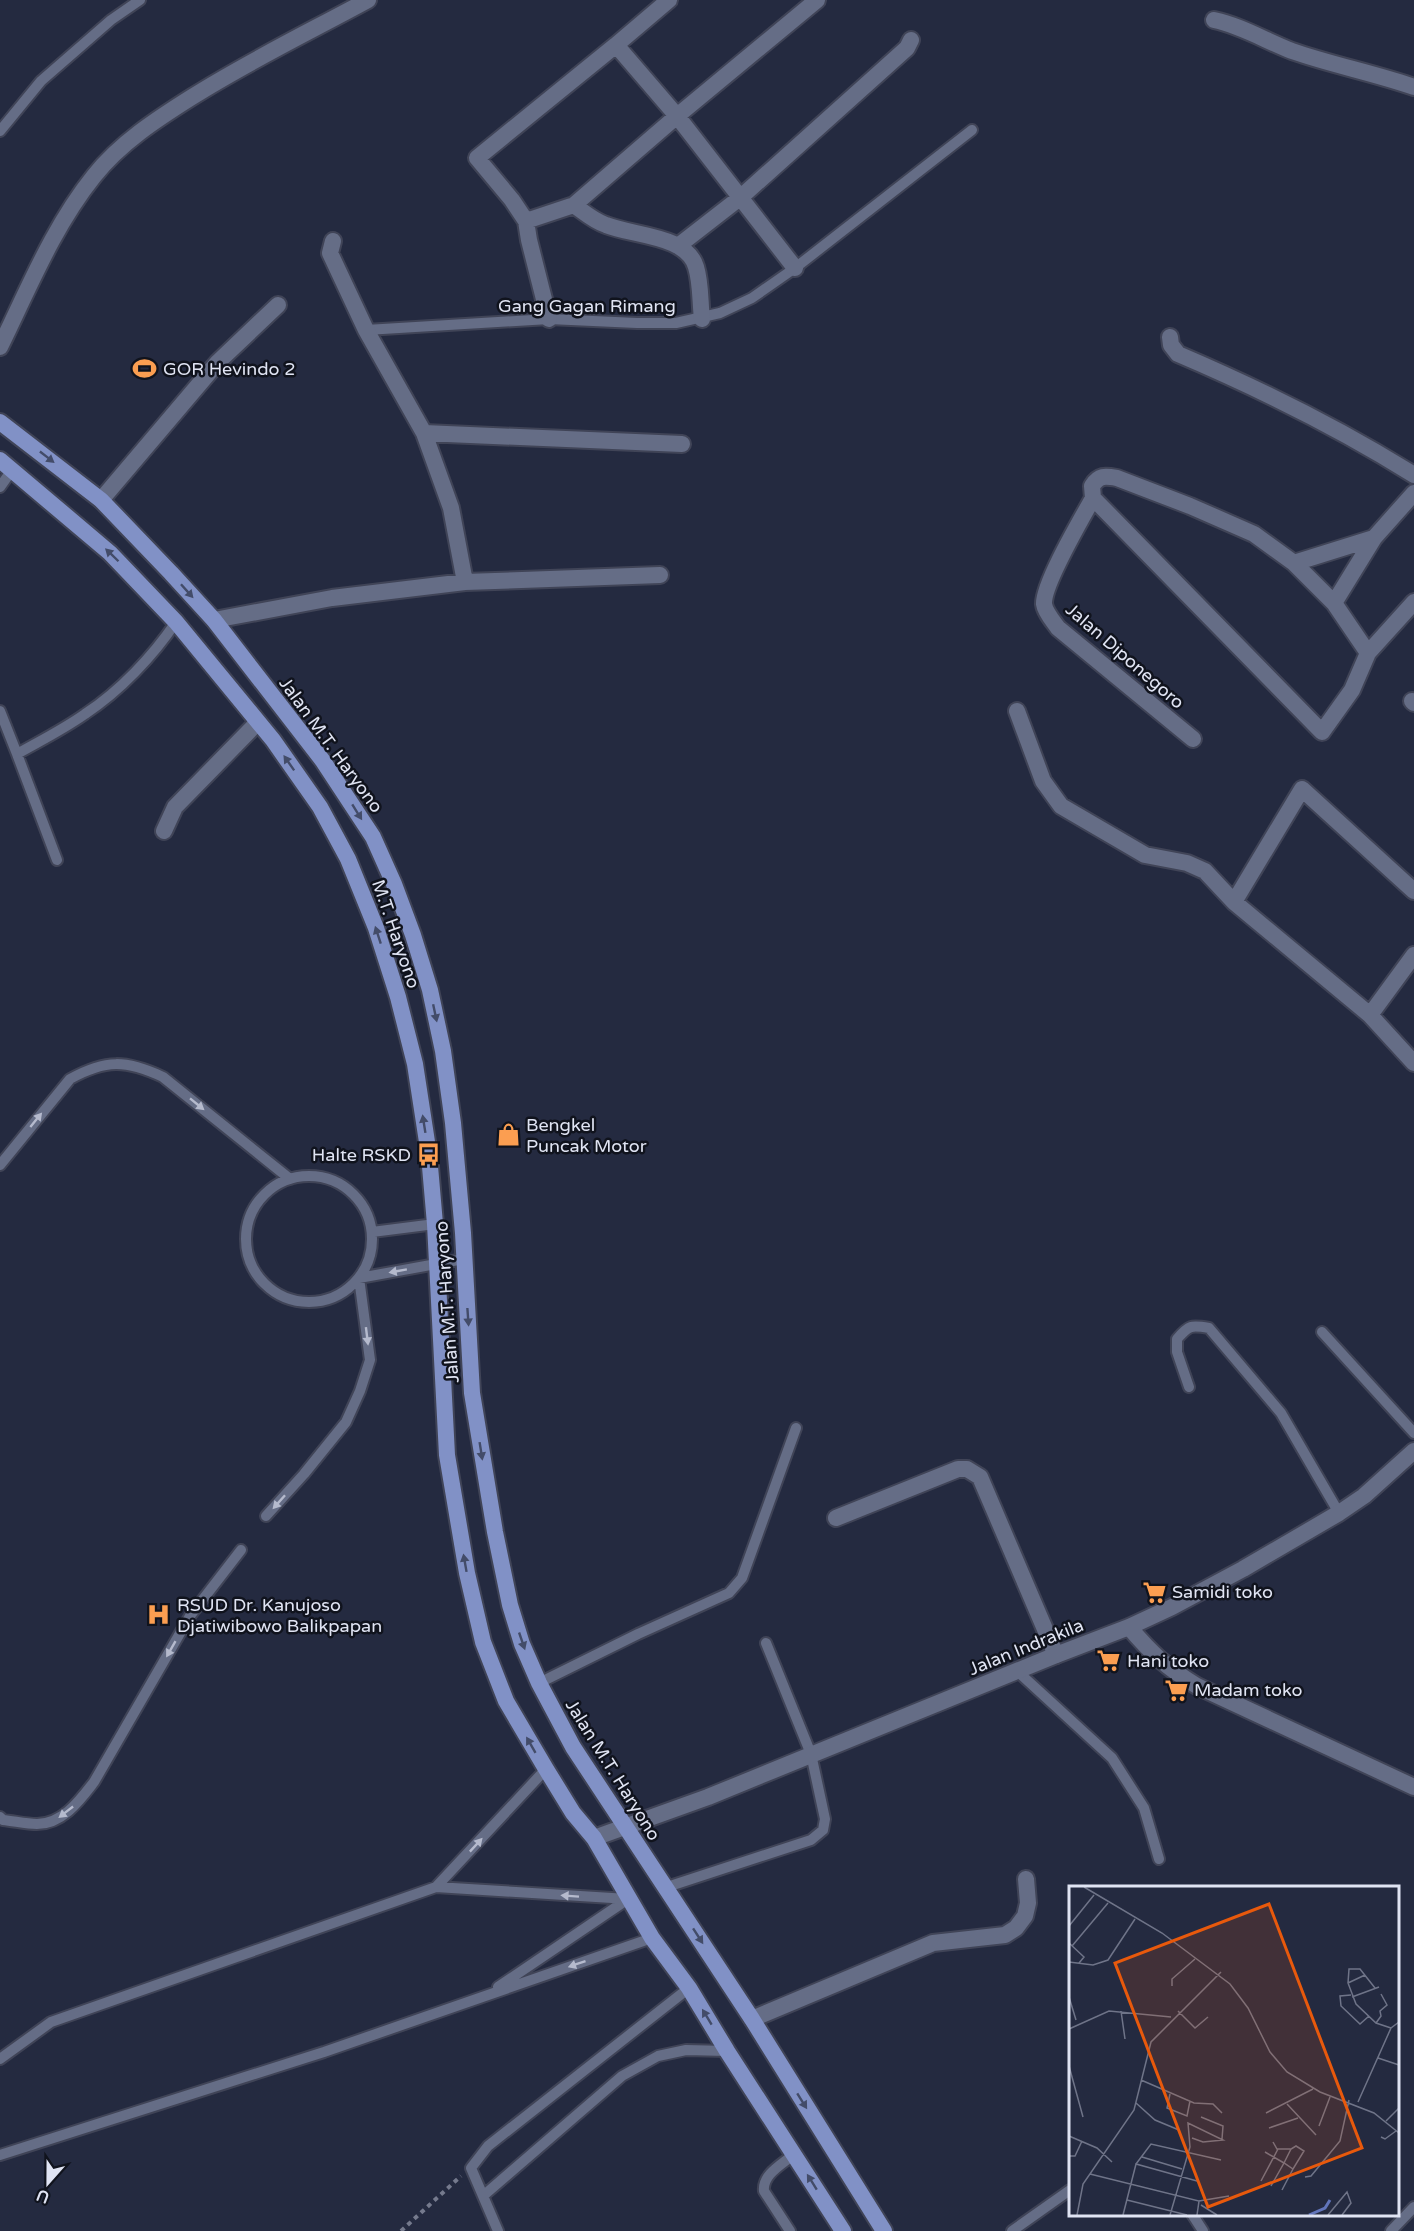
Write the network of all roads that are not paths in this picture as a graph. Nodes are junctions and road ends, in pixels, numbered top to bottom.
1 (140, 0) edge
2 (368, 0) edge
3 (669, 0) edge
4 (817, 0) edge
5 (1214, 20) dead end
6 (911, 40) dead end
7 (616, 45) junction
8 (1414, 87) edge
9 (677, 116) junction
10 (972, 130) dead end
11 (0, 131) edge
12 (741, 197) junction
13 (574, 205) junction
14 (526, 221) junction
15 (333, 241) dead end
16 (678, 246) junction
17 (795, 268) junction
18 (278, 305) dead end
19 (549, 318) junction
20 (702, 319) junction
21 (366, 330) junction
22 (1170, 337) dead end
23 (0, 347) edge
24 (0, 422) edge
25 (424, 433) junction
26 (682, 444) dead end
27 (6, 465) edge
28 (1414, 475) edge
29 (0, 487) edge
30 (1414, 493) edge
31 (1093, 498) junction
32 (101, 500) junction
33 (1374, 538) junction
34 (1294, 563) junction
35 (660, 575) dead end
36 (465, 582) junction
37 (1414, 602) edge
38 (1334, 603) junction
39 (214, 620) junction
40 (176, 622) junction
41 (1368, 653) junction
42 (0, 711) edge
43 (1017, 711) dead end
44 (257, 723) junction
45 (1193, 739) dead end
46 (17, 754) junction
47 (164, 831) dead end
48 (57, 860) dead end
49 (1414, 891) edge
50 (1233, 902) junction
51 (1414, 956) edge
52 (1370, 1015) junction
53 (1414, 1063) edge
54 (0, 1165) edge
55 (290, 1179) junction
56 (435, 1224) junction
57 (372, 1232) junction
58 (464, 1259) junction
59 (438, 1263) junction
60 (359, 1278) junction
61 (1322, 1332) dead end
62 (1189, 1387) dead end
63 (796, 1428) dead end
64 (1414, 1433) edge
65 (1414, 1450) edge
66 (1339, 1513) junction
67 (266, 1516) dead end
68 (836, 1518) dead end
69 (241, 1550) dead end
70 (1129, 1627) junction
71 (766, 1643) dead end
72 (1056, 1655) junction
73 (1017, 1671) junction
74 (539, 1683) junction
75 (811, 1754) junction
76 (546, 1769) junction
77 (1414, 1786) edge
78 (0, 1817) edge
79 (624, 1826) junction
80 (594, 1838) junction
81 (1159, 1859) dead end
82 (1026, 1880) dead end
83 (436, 1887) junction
84 (667, 1887) junction
85 (628, 1899) junction
86 (652, 1938) junction
87 (689, 1988) junction
88 (488, 1994) junction
89 (752, 2019) junction
90 (727, 2051) junction
91 (0, 2059) edge
92 (795, 2154) junction
93 (0, 2155) edge
94 (1069, 2191) edge
95 (483, 2196) junction
96 (1414, 2207) edge
97 (1193, 2216) edge
98 (498, 2231) edge
99 (790, 2231) edge
100 (843, 2231) edge
101 (884, 2231) edge
102 (1012, 2231) edge
103 (1203, 2231) edge
104 (1391, 2231) edge

1 - 11 lane
2 - 23 street
3 - 7 street
4 - 9 street
5 - 8 street
6 - 12 street
7 - 9 street
7 - 14 street
9 - 12 street
9 - 13 street
10 - 17 lane, Gang Gagan Rimang
12 - 16 street
12 - 17 street
13 - 14 street
13 - 16 street
14 - 19 street
15 - 21 street
16 - 20 street
17 - 20 lane, Gang Gagan Rimang
18 - 32 street
19 - 20 lane, Gang Gagan Rimang
19 - 21 lane, Gang Gagan Rimang
21 - 25 street
22 - 28 street
24 -> 32 highway, Jalan M.T. Haryono
25 - 26 street
25 - 36 street
27 - 29 lane
40 -> 27 highway
30 - 33 street
31 - 34 street
31 - 41 street
31 - 45 street, Jalan Diponegoro
32 -> 39 highway, Jalan M.T. Haryono
33 - 34 street
33 - 38 street
34 - 38 street
35 - 36 street
36 - 39 street
37 - 41 street
38 - 41 street
39 -> 58 highway, Jalan M.T. Haryono
40 - 44 highway, M.T. Haryono
40 - 46 lane
42 - 46 lane
43 - 50 street
44 - 47 street
56 -> 44 highway, M.T. Haryono
46 - 48 lane
49 - 50 street
50 - 52 street
51 - 52 street
52 - 53 street
54 -> 55 lane
55 - 57 lane
55 - 60 lane
56 - 57 lane
56 - 59 highway, M.T. Haryono
57 - 60 lane
58 - 59 lane
58 -> 74 highway, Jalan M.T. Haryono
59 -> 60 lane
76 -> 59 highway, Jalan M.T. Haryono
60 -> 67 lane
61 - 64 lane
62 - 66 lane
63 - 74 lane
65 - 66 street, Jalan Indrakila
66 - 70 street, Jalan Indrakila
68 - 72 street
69 -> 78 lane
70 - 72 street, Jalan Indrakila
70 - 77 street
71 - 75 lane
72 - 73 street, Jalan Indrakila
73 - 75 street, Jalan Indrakila
73 - 81 lane
74 - 79 highway, Jalan M.T. Haryono
75 - 79 street, Jalan Indrakila
75 - 84 lane
76 - 80 highway, Jalan M.T. Haryono
83 -> 76 lane
79 - 80 street, Jalan Indrakila
79 - 84 highway, Jalan M.T. Haryono
80 - 85 highway, Jalan M.T. Haryono
82 - 89 street
85 -> 83 lane
83 - 91 lane
84 -> 89 highway, Jalan M.T. Haryono
85 - 86 highway, Jalan M.T. Haryono
85 - 88 lane
86 - 87 highway, Jalan M.T. Haryono
86 -> 88 lane
90 -> 87 highway, Jalan M.T. Haryono
87 - 95 lane
88 - 93 lane
89 -> 101 highway, Jalan M.T. Haryono
90 - 92 highway, Jalan M.T. Haryono
90 - 95 lane
92 - 99 lane
100 -> 92 highway, Jalan M.T. Haryono
94 - 102 lane
95 - 98 lane
96 - 104 lane
97 - 103 lane

